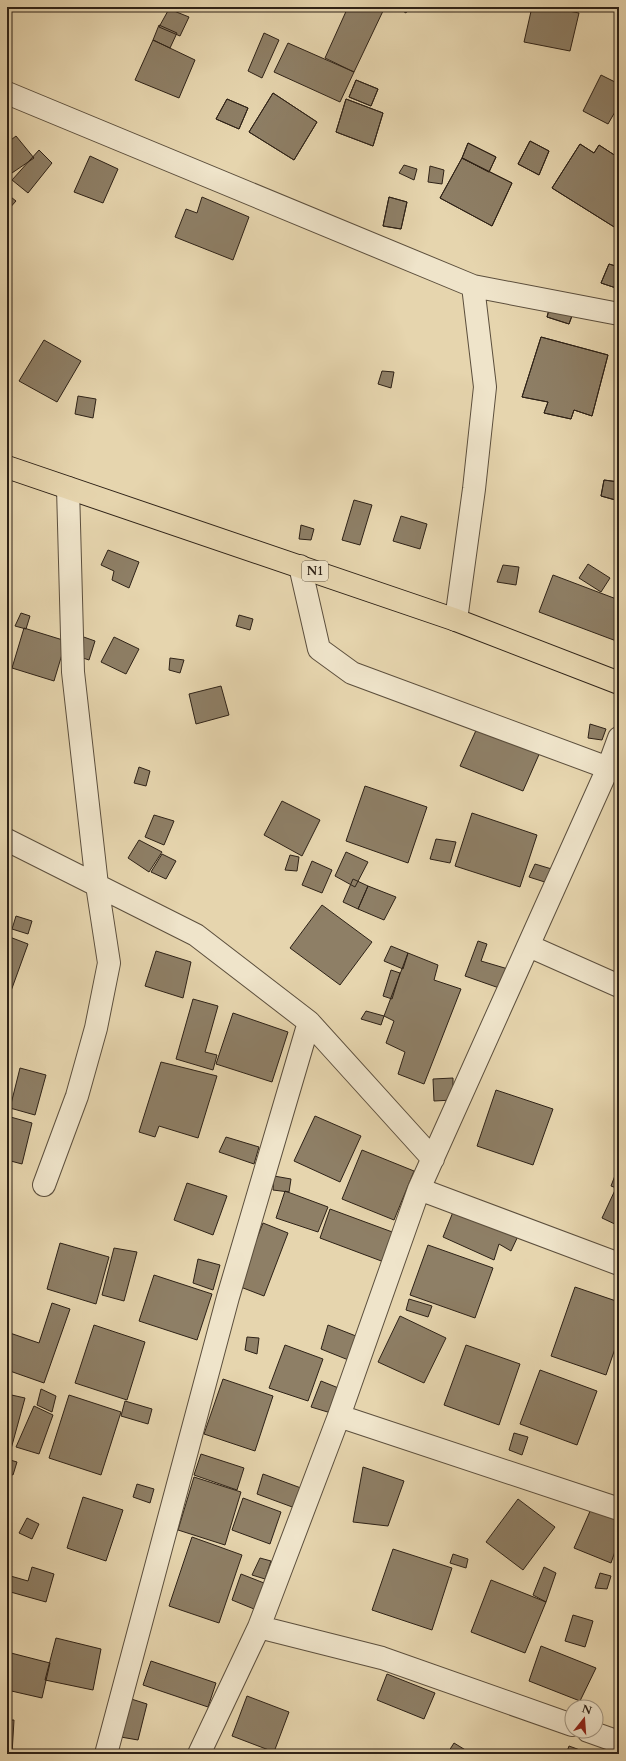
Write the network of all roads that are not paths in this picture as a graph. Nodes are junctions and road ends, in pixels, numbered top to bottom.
1 (7, 93) edge
2 (473, 286) junction
3 (619, 314) edge
4 (7, 467) edge
5 (68, 488) junction
6 (300, 566) junction
7 (456, 620) junction
8 (619, 683) edge
9 (619, 738) edge
10 (614, 770) edge
11 (7, 840) edge
12 (97, 885) junction
13 (528, 946) junction
14 (619, 986) edge
15 (309, 1022) junction
16 (433, 1159) junction
17 (44, 1185) dead end
18 (419, 1190) junction
19 (619, 1264) edge
20 (340, 1416) junction
21 (619, 1509) edge
22 (259, 1627) junction
23 (564, 1723) edge
24 (604, 1737) edge
25 (619, 1742) edge
26 (106, 1754) edge
27 (199, 1754) edge

1 - 2 street
2 - 3 street
2 - 7 street
4 - 5 highway, N1
5 - 6 highway, N1
5 - 12 street
6 - 7 highway, N1
6 - 10 street
7 - 8 highway, N1
9 - 10 street
10 - 13 street
11 - 12 street
12 - 15 street
12 - 17 street
13 - 14 street
13 - 16 street
15 - 16 street
15 - 26 street
16 - 18 street
18 - 19 street
18 - 20 street
20 - 21 street
20 - 22 street
22 - 23 street
22 - 27 street
24 - 25 street

